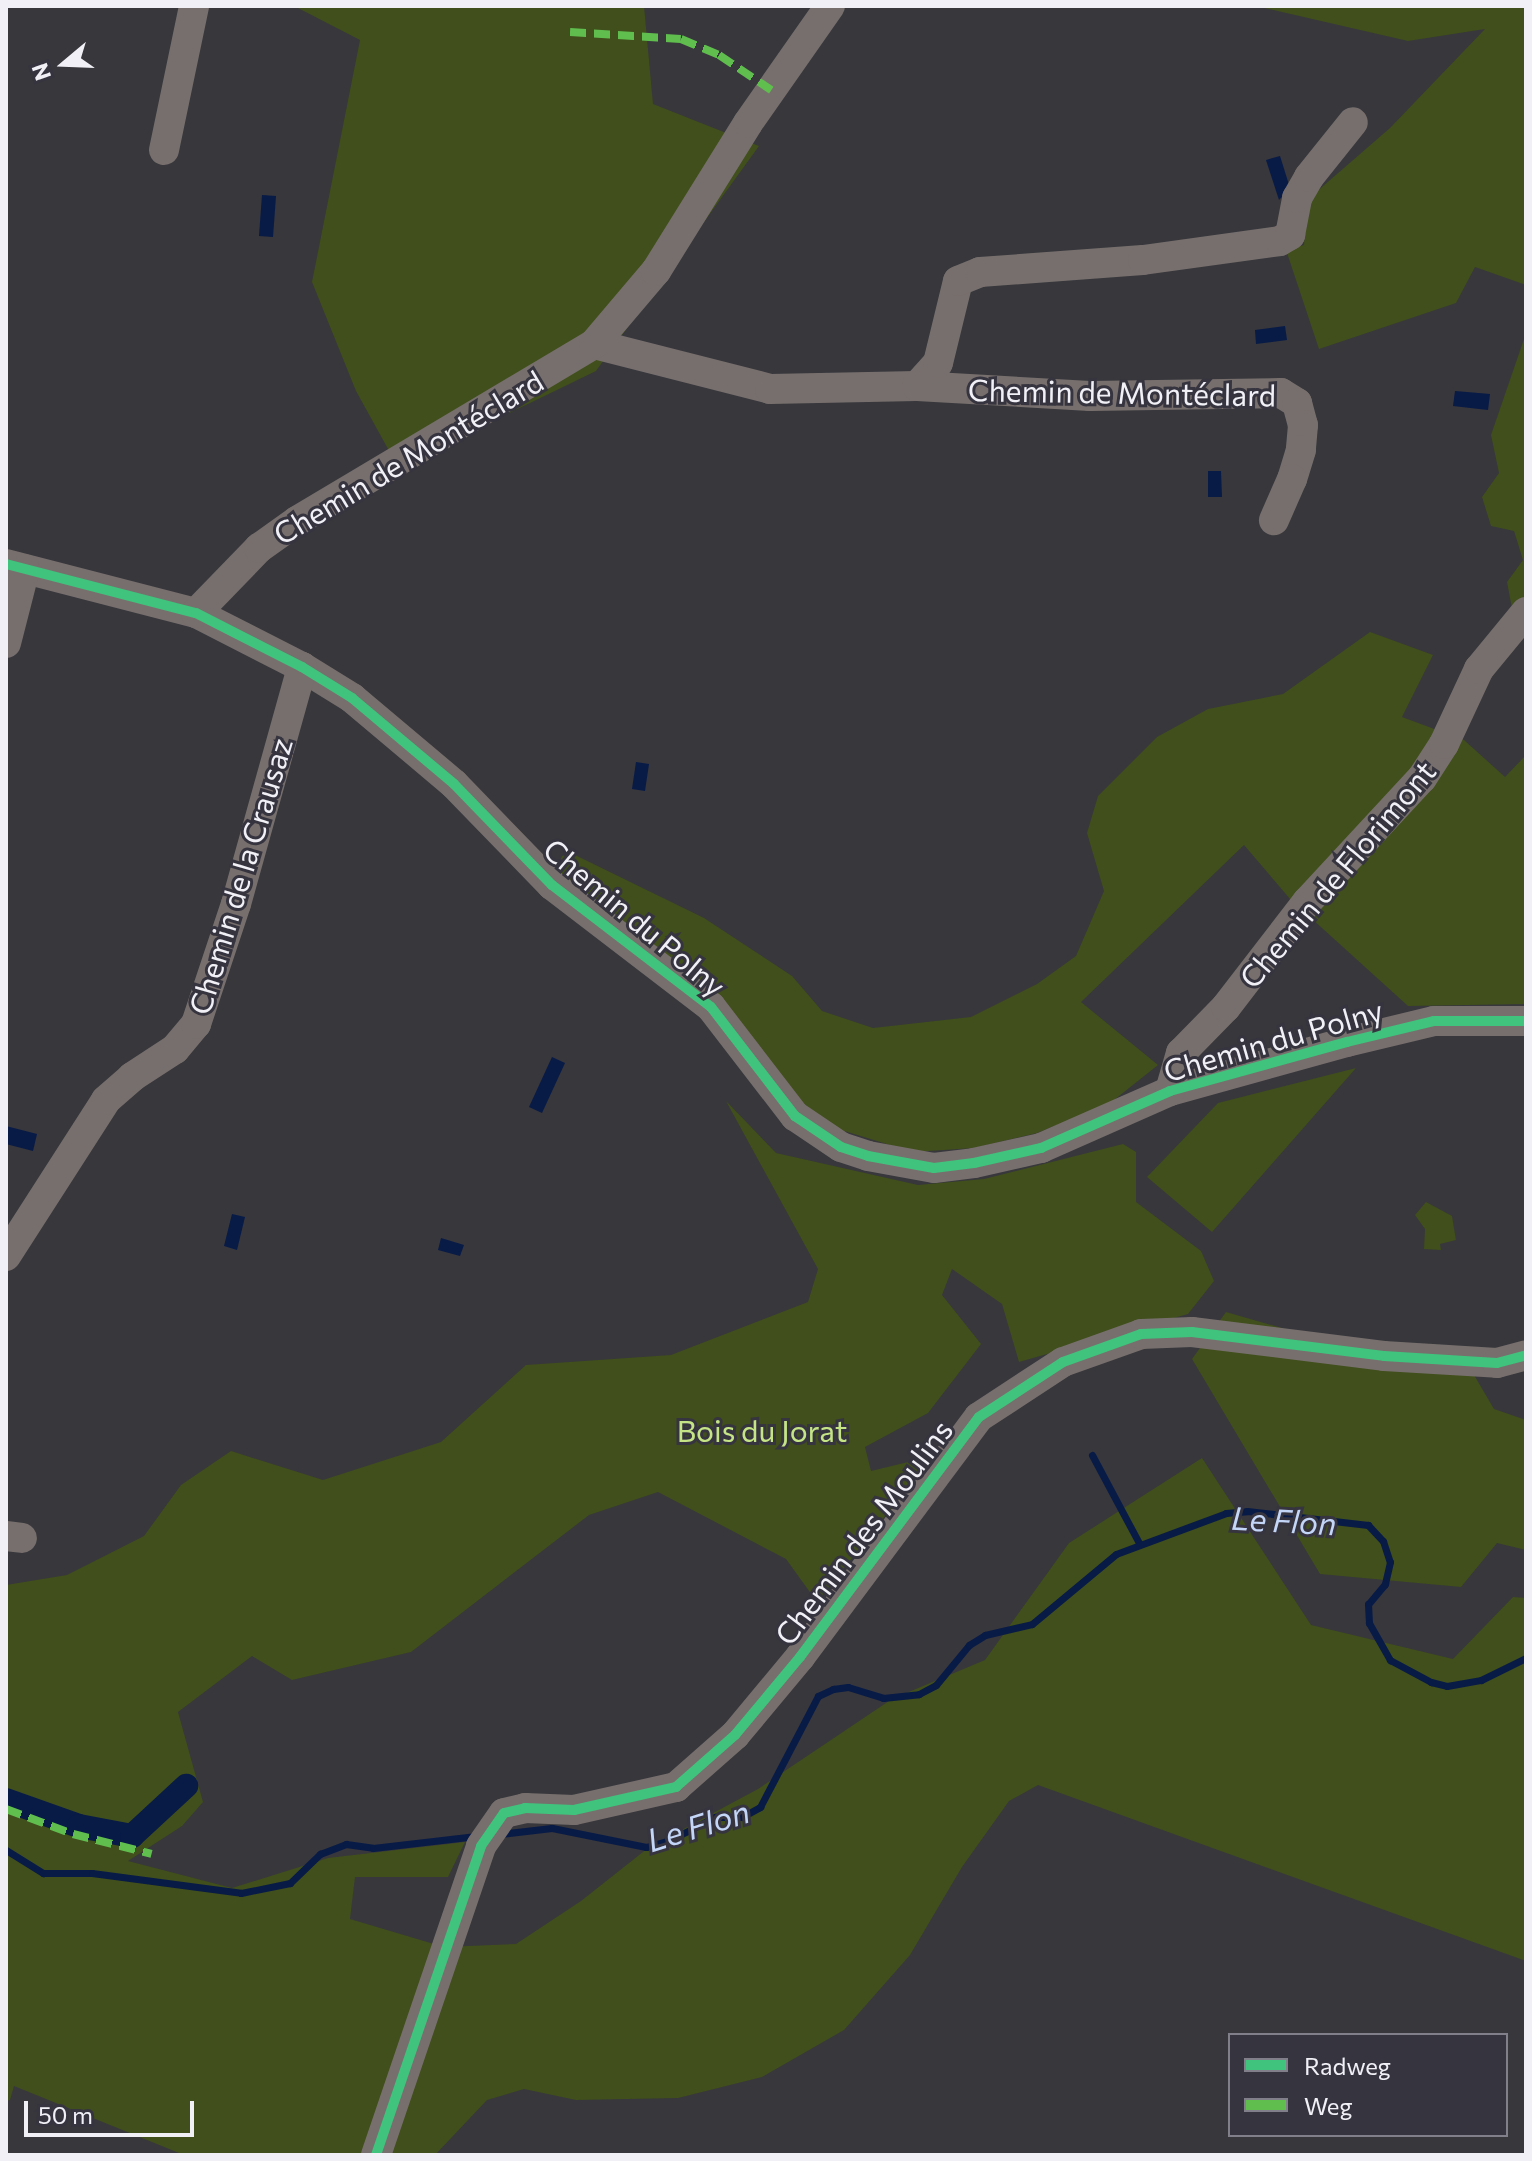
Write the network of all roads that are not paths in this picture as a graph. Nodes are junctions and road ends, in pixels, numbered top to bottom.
1 (194, 6) edge
2 (830, 6) edge
3 (1353, 122) dead end
4 (164, 150) dead end
5 (594, 344) junction
6 (917, 386) junction
7 (1274, 520) dead end
8 (16, 567) edge
9 (1526, 612) edge
10 (196, 613) junction
11 (6, 643) edge
12 (302, 667) junction
13 (1526, 1021) edge
14 (1170, 1091) junction
15 (6, 1256) edge
16 (1526, 1355) edge
17 (376, 2155) edge

1 - 4 street
2 - 5 street, Chemin de Montéclard
3 - 6 street, Chemin de Montéclard
5 - 6 street, Chemin de Montéclard
5 - 10 street, Chemin de Montéclard
6 - 7 street, Chemin de Montéclard
8 - 10 street, Chemin du Polny
8 - 11 street
9 - 14 street, Chemin de Florimont
10 - 12 street, Chemin du Polny
12 - 14 street, Chemin du Polny
12 - 15 street, Chemin de la Crausaz
13 - 14 street, Chemin du Polny
16 - 17 street, Chemin des Moulins

